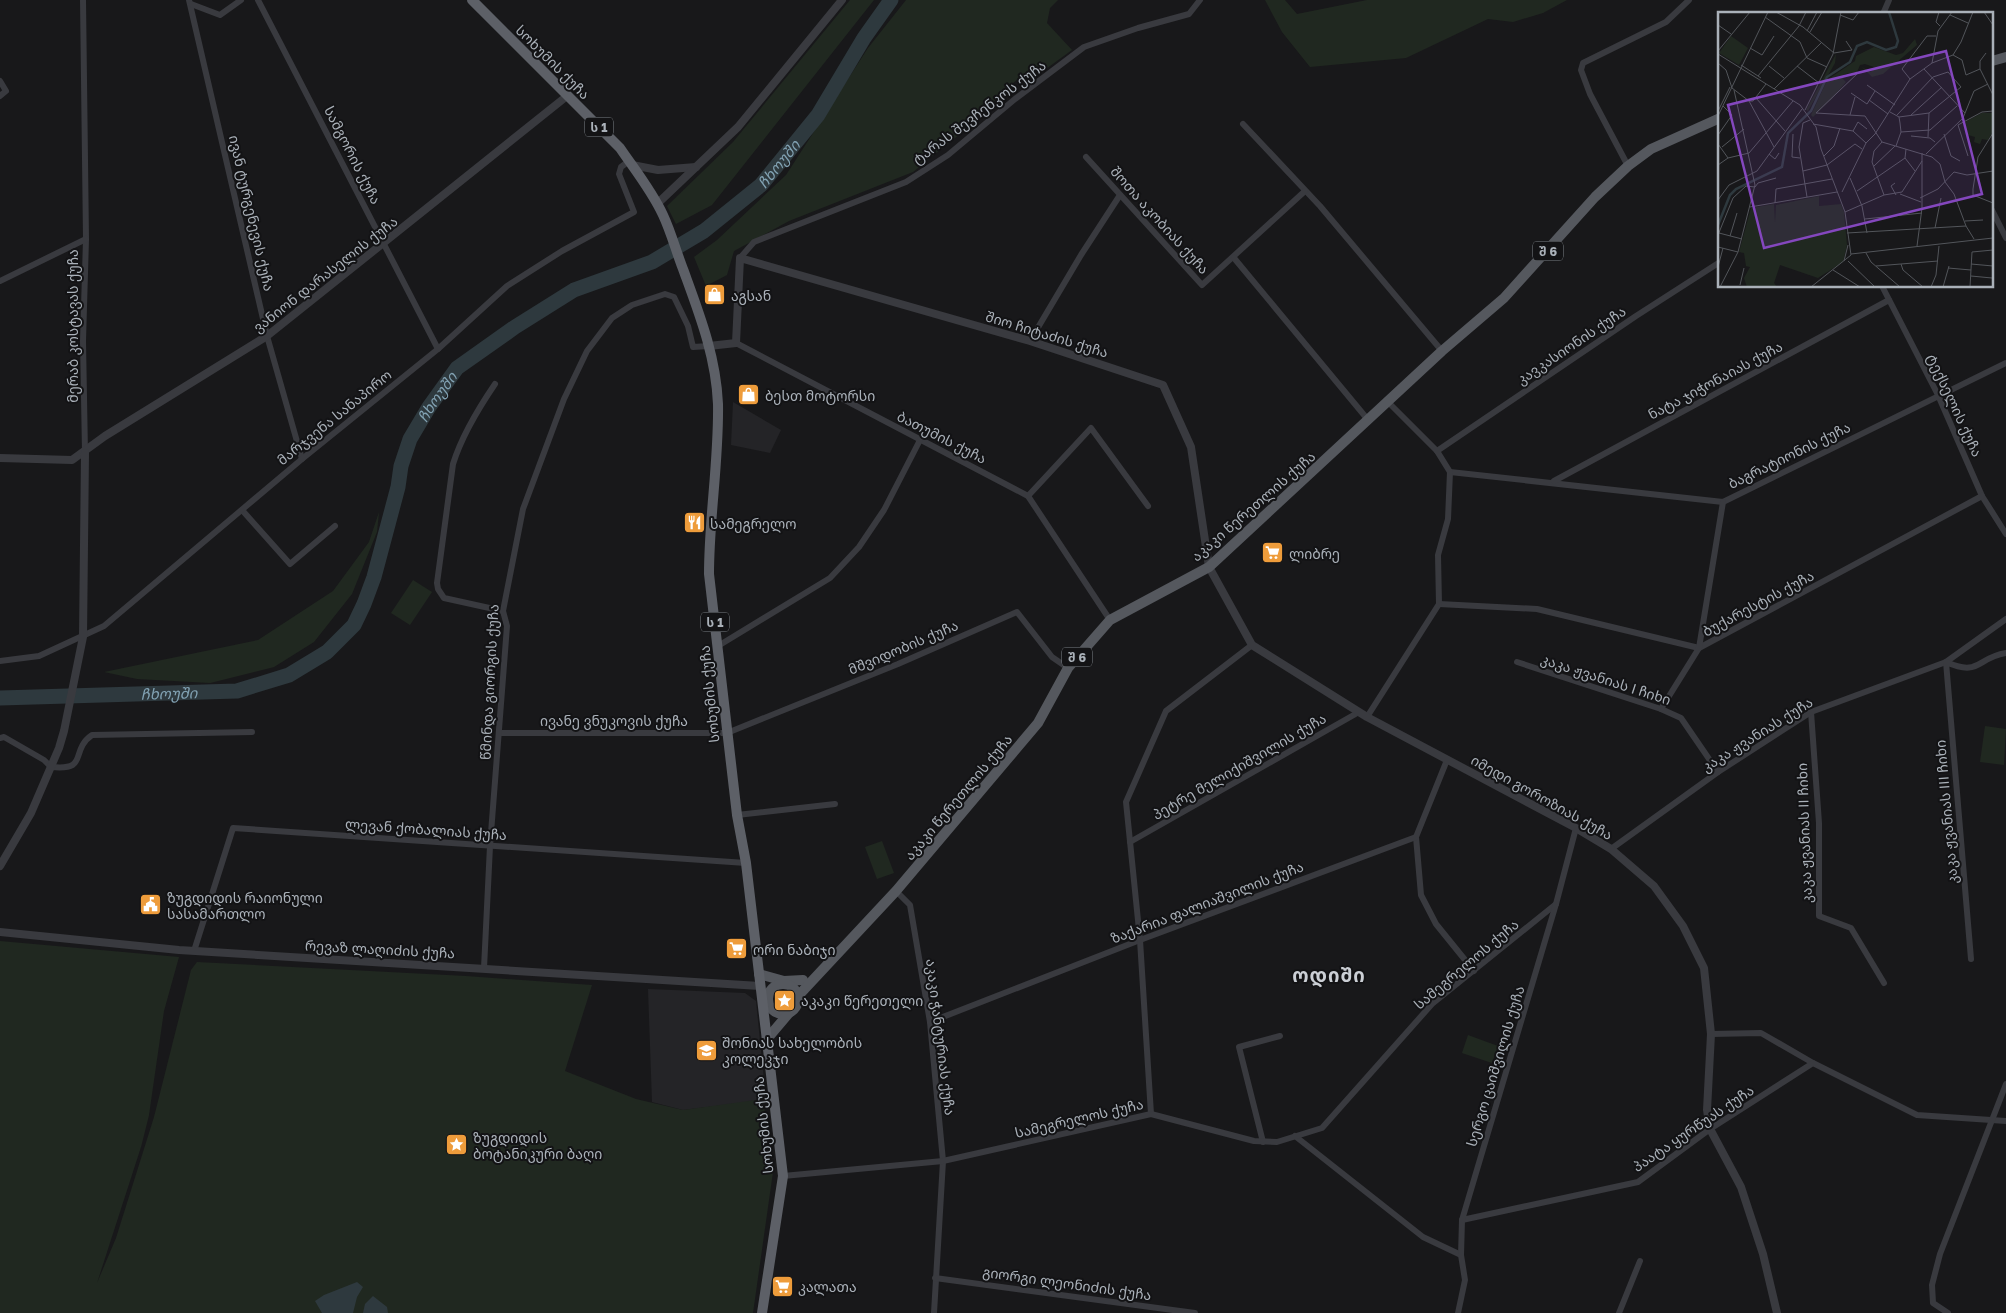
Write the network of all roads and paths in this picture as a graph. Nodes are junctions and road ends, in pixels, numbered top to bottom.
1 (83, 0) edge
2 (240, 0) edge
3 (258, 0) edge
4 (472, 0) edge
5 (831, 0) edge
6 (842, 0) edge
7 (1200, 0) edge
8 (1689, 0) edge
9 (1889, 0) edge
10 (190, 2) edge
11 (836, 7) junction
12 (1884, 12) edge
13 (0, 81) edge
14 (0, 96) edge
15 (567, 96) junction
16 (1718, 119) edge
17 (1243, 124) dead end
18 (1086, 157) dead end
19 (630, 163) junction
20 (1628, 166) junction
21 (696, 167) junction
22 (1305, 191) junction
23 (1120, 195) junction
24 (657, 204) junction
25 (1994, 214) edge
26 (2006, 238) edge
27 (86, 240) junction
28 (385, 243) junction
29 (740, 258) junction
30 (1234, 258) junction
31 (1718, 263) edge
32 (0, 281) edge
33 (1883, 288) edge
34 (1890, 300) junction
35 (267, 336) junction
36 (1030, 341) junction
37 (736, 343) junction
38 (709, 346) junction
39 (438, 349) junction
40 (1442, 351) junction
41 (2006, 363) edge
42 (495, 384) dead end
43 (1938, 395) junction
44 (1388, 402) junction
45 (1370, 421) junction
46 (920, 440) junction
47 (1437, 451) junction
48 (85, 452) junction
49 (0, 458) edge
50 (302, 459) junction
51 (1450, 472) junction
52 (1553, 482) junction
53 (1028, 496) junction
54 (1982, 496) junction
55 (1723, 502) junction
56 (1148, 506) dead end
57 (242, 510) junction
58 (335, 526) dead end
59 (2006, 534) edge
60 (1209, 567) junction
61 (1439, 604) junction
62 (504, 611) junction
63 (2006, 619) edge
64 (1110, 620) junction
65 (83, 637) junction
66 (1252, 645) junction
67 (718, 646) junction
68 (1699, 648) junction
69 (2006, 654) edge
70 (0, 661) edge
71 (1517, 662) dead end
72 (1946, 662) junction
73 (1068, 668) junction
74 (1660, 708) junction
75 (1360, 712) junction
76 (1811, 712) junction
77 (1367, 716) junction
78 (252, 732) dead end
79 (500, 733) junction
80 (727, 733) junction
81 (0, 738) edge
82 (1447, 760) junction
83 (51, 767) junction
84 (1718, 772) junction
85 (836, 804) dead end
86 (737, 815) junction
87 (1576, 828) junction
88 (1416, 837) junction
89 (1130, 842) junction
90 (490, 846) junction
91 (1611, 849) junction
92 (746, 863) junction
93 (0, 866) edge
94 (896, 891) junction
95 (1556, 904) junction
96 (0, 932) edge
97 (1140, 940) junction
98 (194, 951) junction
99 (1971, 959) dead end
100 (484, 968) junction
101 (822, 971) junction
102 (1474, 971) junction
103 (759, 974) junction
104 (803, 980) junction
105 (1884, 983) dead end
106 (782, 985) junction
107 (760, 986) junction
108 (798, 996) junction
109 (762, 1004) junction
110 (773, 1010) junction
111 (789, 1013) junction
112 (930, 1022) junction
113 (1711, 1034) junction
114 (1280, 1036) dead end
115 (767, 1039) junction
116 (1813, 1063) junction
117 (2006, 1084) edge
118 (1151, 1114) junction
119 (1992, 1120) junction
120 (2006, 1121) edge
121 (1710, 1129) junction
122 (1295, 1136) junction
123 (1263, 1142) junction
124 (943, 1162) junction
125 (783, 1176) junction
126 (1462, 1220) junction
127 (1462, 1255) junction
128 (1640, 1261) dead end
129 (935, 1278) junction
130 (762, 1313) edge
131 (934, 1313) edge
132 (1195, 1313) edge
133 (1458, 1313) edge
134 (1619, 1313) edge
135 (1777, 1313) edge
136 (1948, 1313) edge

1 - 27 street, მერაბ კოსტავას ქუჩა
2 - 10 street
3 - 28 street, სამგორის ქუჩა
4 - 15 highway, სოხუმის ქუჩა / ს 1
5 - 11 street
6 - 11 street
7 - 29 street, ტარას შევჩენკოს ქუჩა
8 - 20 street
9 - 12 street
10 - 35 street, ივან ტურგენევის ქუჩა
11 - 21 street
13 - 14 street
15 - 19 highway, სოხუმის ქუჩა / ს 1
15 - 28 street, ვანიონ დარასელის ქუჩა
16 - 20 main road, აკაკი წერეთლის ქუჩა / შ 6
17 - 22 street
18 - 23 street, შოთა აკობიას ქუჩა
19 - 21 street
19 - 24 highway, სოხუმის ქუჩა / ს 1
19 - 39 street, მარჯვენა სანაპირო
20 - 40 main road, აკაკი წერეთლის ქუჩა / შ 6
21 - 24 street
22 - 30 street, შოთა აკობიას ქუჩა
22 - 40 street
23 - 30 street, შოთა აკობიას ქუჩა
23 - 36 street
24 - 38 highway, სოხუმის ქუჩა / ს 1
25 - 26 street
27 - 32 street
27 - 48 street, მერაბ კოსტავას ქუჩა
28 - 35 street, ვანიონ დარასელის ქუჩა
28 - 39 street, სამგორის ქუჩა
29 - 36 street, შიო ჩიტაძის ქუჩა
29 - 37 street
30 - 45 street
31 - 47 street, კავკასიონის ქუჩა
33 - 34 street, ტექსელის ქუჩა
34 - 43 street, ტექსელის ქუჩა
34 - 52 street, ნატა ჯიჭონაიას ქუჩა
35 - 48 street, ვანიონ დარასელის ქუჩა
35 - 50 street, ივან ტურგენევის ქუჩა
36 - 60 street, შიო ჩიტაძის ქუჩა
37 - 38 street
37 - 46 street, ბათუმის ქუჩა
38 - 62 street, წმინდა გიორგის ქუჩა
38 - 67 highway, სოხუმის ქუჩა / ს 1
39 - 50 street, მარჯვენა სანაპირო
40 - 44 main road, აკაკი წერეთლის ქუჩა / შ 6
41 - 43 street, ბაგრატიონის ქუჩა
42 - 62 street
43 - 54 street, ტექსელის ქუჩა
43 - 55 street, ბაგრატიონის ქუჩა
44 - 45 main road, აკაკი წერეთლის ქუჩა / შ 6
44 - 47 street
45 - 60 main road, აკაკი წერეთლის ქუჩა / შ 6
46 - 53 street, ბათუმის ქუჩა
46 - 67 street
47 - 51 street
48 - 49 street, ვანიონ დარასელის ქუჩა
48 - 65 street, მერაბ კოსტავას ქუჩა
50 - 57 street, მარჯვენა სანაპირო
51 - 52 street, ბაგრატიონის ქუჩა
51 - 61 street
52 - 55 street, ბაგრატიონის ქუჩა
53 - 56 street
53 - 64 street, ბათუმის ქუჩა
54 - 59 street, ტექსელის ქუჩა
54 - 68 street, ბუქარესტის ქუჩა
55 - 68 street
57 - 58 street
57 - 65 street, მარჯვენა სანაპირო
60 - 64 main road, აკაკი წერეთლის ქუჩა / შ 6
60 - 66 street, იმედი გოროზიას ქუჩა
61 - 68 street, ბუქარესტის ქუჩა
61 - 77 street
62 - 79 street, წმინდა გიორგის ქუჩა
63 - 72 street, კაკა ჟვანიას ქუჩა
64 - 73 main road, აკაკი წერეთლის ქუჩა / შ 6
65 - 70 street, მარჯვენა სანაპირო
65 - 83 street, მერაბ კოსტავას ქუჩა
66 - 75 street, იმედი გოროზიას ქუჩა
66 - 89 street
67 - 80 highway, სოხუმის ქუჩა / ს 1
68 - 74 street
69 - 72 street
71 - 74 street, კაკა ჟვანიას I ჩიხი
72 - 76 street, კაკა ჟვანიას ქუჩა
72 - 99 street, კაკა ჟვანიას III ჩიხი
73 - 80 street, მშვიდობის ქუჩა
73 - 94 main road, აკაკი წერეთლის ქუჩა / შ 6
74 - 84 street, კაკა ჟვანიას I ჩიხი
75 - 77 street, იმედი გოროზიას ქუჩა
75 - 89 street, პეტრე მელიქიშვილის ქუჩა
76 - 84 street, კაკა ჟვანიას ქუჩა
76 - 105 street, კაკა ჟვანიას II ჩიხი
77 - 82 street, იმედი გოროზიას ქუჩა
78 - 83 street
79 - 80 street, ივანე ვნუკოვის ქუჩა
79 - 90 street, წმინდა გიორგის ქუჩა
80 - 86 highway, სოხუმის ქუჩა / ს 1
81 - 83 street
82 - 87 street, იმედი გოროზიას ქუჩა
82 - 88 street
83 - 93 street
84 - 91 street, კაკა ჟვანიას ქუჩა
85 - 86 street
86 - 92 highway, სოხუმის ქუჩა / ს 1
87 - 91 street, იმედი გოროზიას ქუჩა
87 - 95 street, სერგო ცაიშვილის ქუჩა
88 - 97 street, ზაქარია ფალიაშვილის ქუჩა
88 - 102 street
89 - 97 street
90 - 92 street, ლევან ქობალიას ქუჩა
90 - 98 street, ლევან ქობალიას ქუჩა
90 - 100 street, წმინდა გიორგის ქუჩა
91 - 113 street, იმედი გოროზიას ქუჩა
92 - 103 highway, სოხუმის ქუჩა / ს 1
94 - 101 main road, აკაკი წერეთლის ქუჩა / შ 6
94 - 112 street, აკაკი ჭანტურიას ქუჩა
95 - 102 street, სამეგრელოს ქუჩა
95 - 126 street, სერგო ცაიშვილის ქუჩა
96 - 98 street, რევაზ ლაღიძის ქუჩა
97 - 112 street, ზაქარია ფალიაშვილის ქუჩა
97 - 118 street
98 - 100 street, რევაზ ლაღიძის ქუჩა
100 - 107 street, რევაზ ლაღიძის ქუჩა
101 - 104 main road, შ 6
101 - 108 main road, შ 6
102 - 122 street, სამეგრელოს ქუჩა
103 - 104 main road, შ 6
103 - 107 highway, სოხუმის ქუჩა / ს 1
104 - 106 main road, შ 6
106 - 107 main road, შ 6
106 - 108 main road
106 - 110 main road
107 - 109 highway, სოხუმის ქუჩა / ს 1
108 - 111 main road, შ 6
109 - 110 main road
109 - 115 highway, სოხუმის ქუჩა / ს 1
110 - 111 main road
111 - 115 main road, შ 6
112 - 124 street, აკაკი ჭანტურიას ქუჩა
113 - 116 street
113 - 121 street, იმედი გოროზიას ქუჩა
114 - 123 street
115 - 125 highway, სოხუმის ქუჩა / ს 1
116 - 119 street
116 - 121 street, პაატა ყურწუას ქუჩა
117 - 119 street
118 - 123 street, სამეგრელოს ქუჩა
118 - 124 street, სამეგრელოს ქუჩა
119 - 120 street
119 - 136 street
121 - 126 street, პაატა ყურწუას ქუჩა
121 - 135 street, იმედი გოროზიას ქუჩა
122 - 123 street, სამეგრელოს ქუჩა
122 - 127 street
124 - 125 street, სამეგრელოს ქუჩა
124 - 129 street, აკაკი ჭანტურიას ქუჩა
125 - 130 highway, სოხუმის ქუჩა / ს 1
126 - 127 street, სერგო ცაიშვილის ქუჩა
127 - 133 street, სერგო ცაიშვილის ქუჩა
128 - 134 street
129 - 131 street, აკაკი ჭანტურიას ქუჩა
129 - 132 street, გიორგი ლეონიძის ქუჩა

